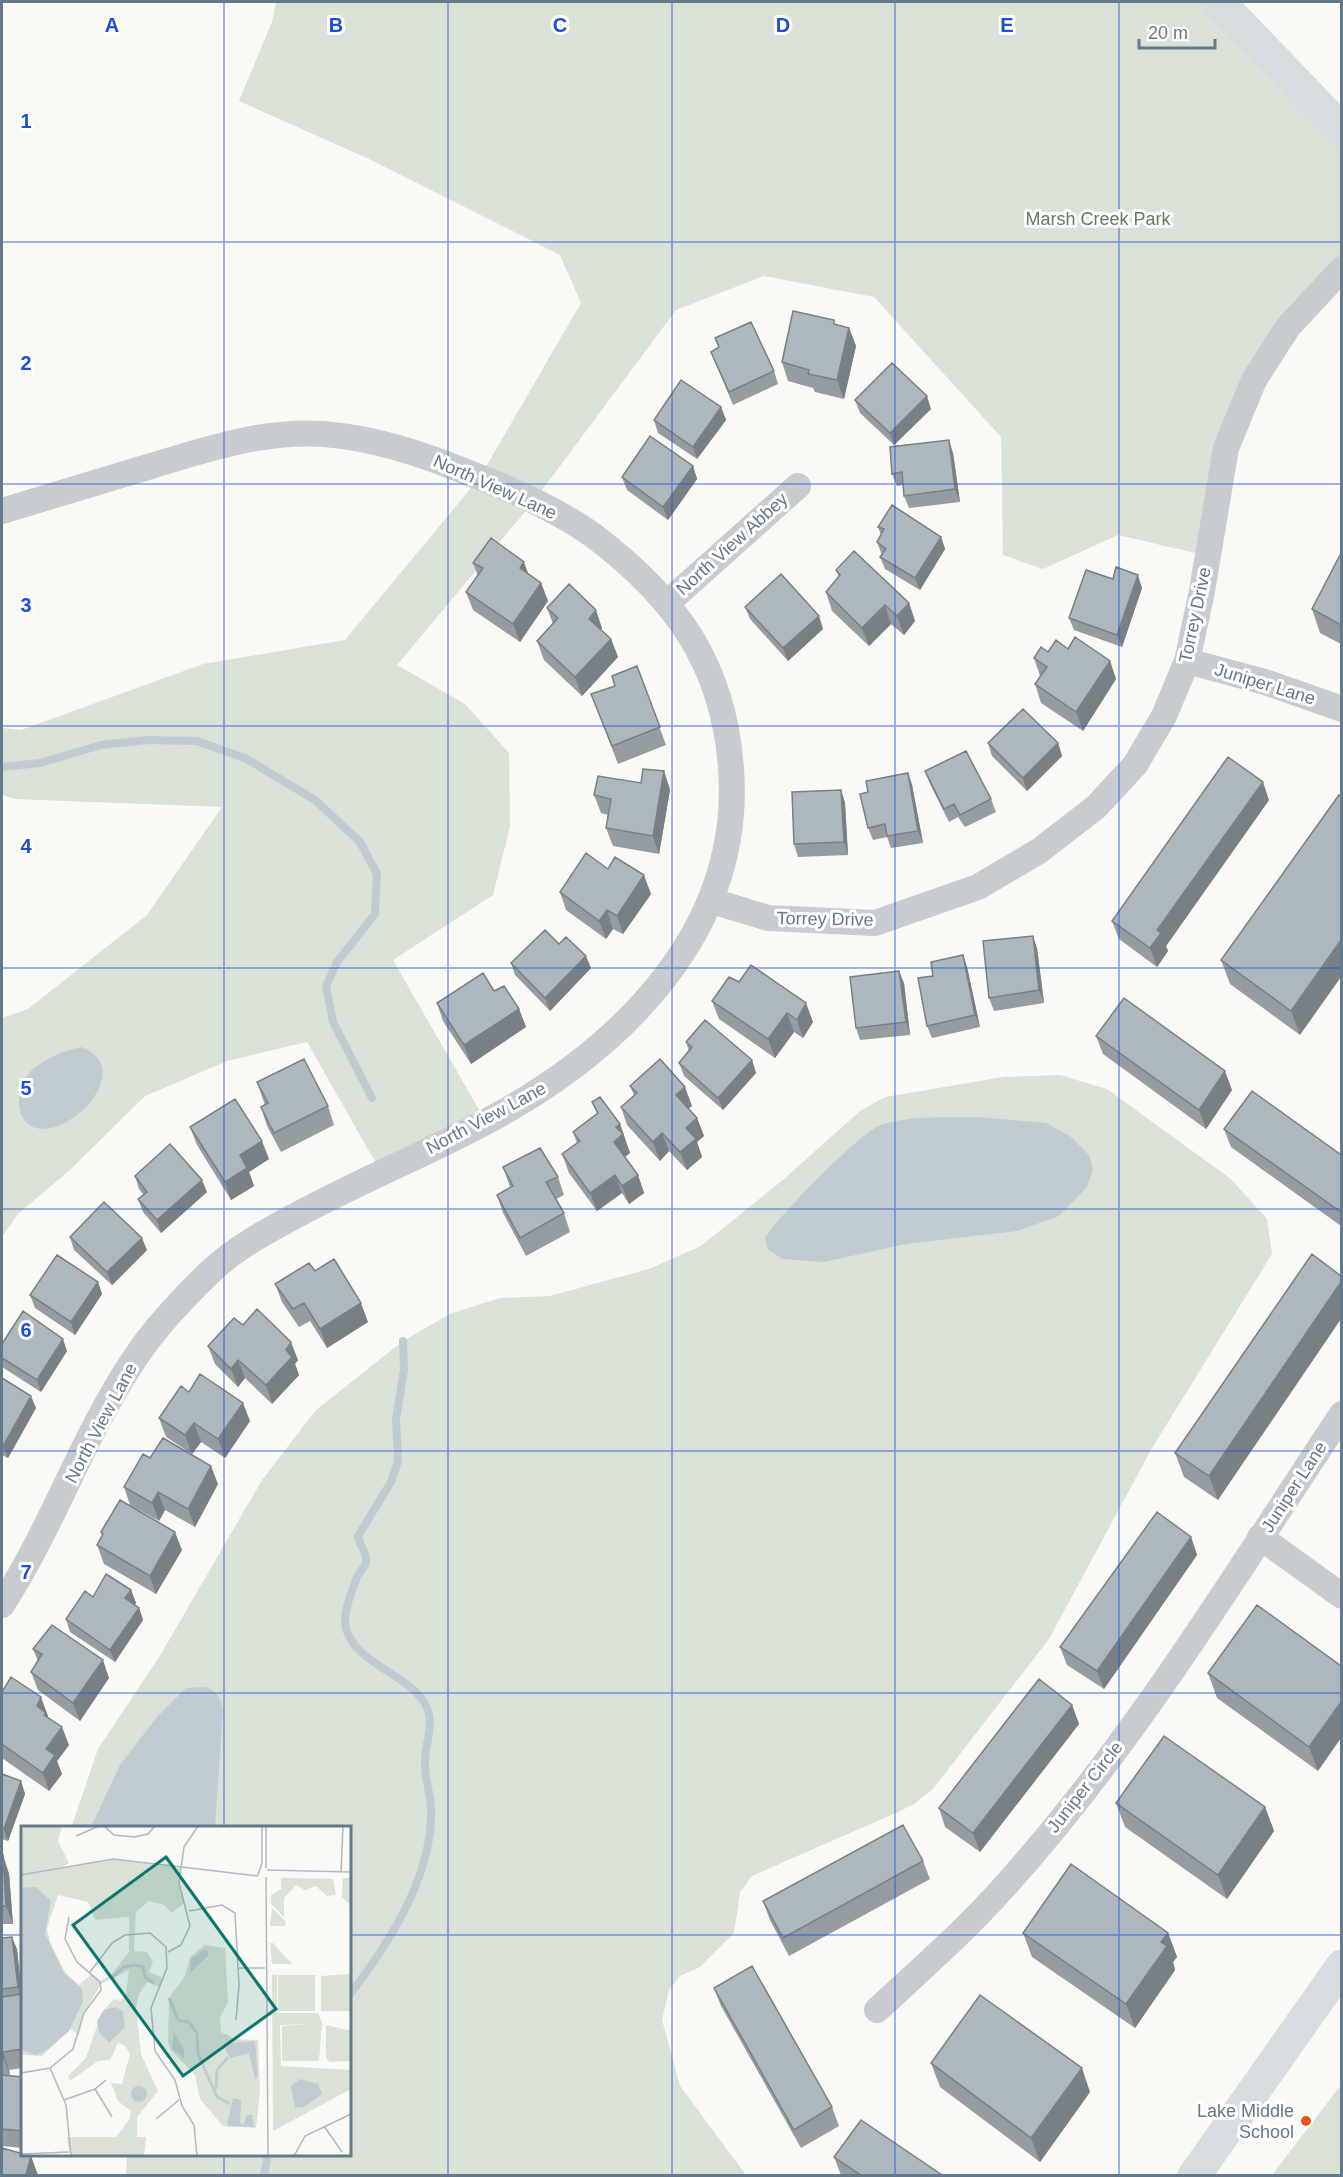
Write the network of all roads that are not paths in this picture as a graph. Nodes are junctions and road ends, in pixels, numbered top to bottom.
1 (1219, 2) edge
2 (1341, 130) edge
3 (1341, 269) edge
4 (798, 486) dead end
5 (2, 511) edge
6 (667, 603) junction
7 (1187, 662) junction
8 (1341, 709) edge
9 (712, 901) junction
10 (1341, 1414) edge
11 (1260, 1537) junction
12 (1341, 1596) edge
13 (2, 1605) edge
14 (1341, 1966) edge
15 (877, 2010) dead end
16 (1194, 2175) edge

1 - 2 street
3 - 7 street, Torrey Drive
4 - 6 street, North View Abbey
5 - 6 street, North View Lane
6 - 9 street, North View Lane
7 - 8 street, Juniper Lane
7 - 9 street, Torrey Drive
9 - 13 street, North View Lane
10 - 11 street, Juniper Lane
11 - 12 street, Juniper Lane
11 - 15 street, Juniper Circle
14 - 16 street

